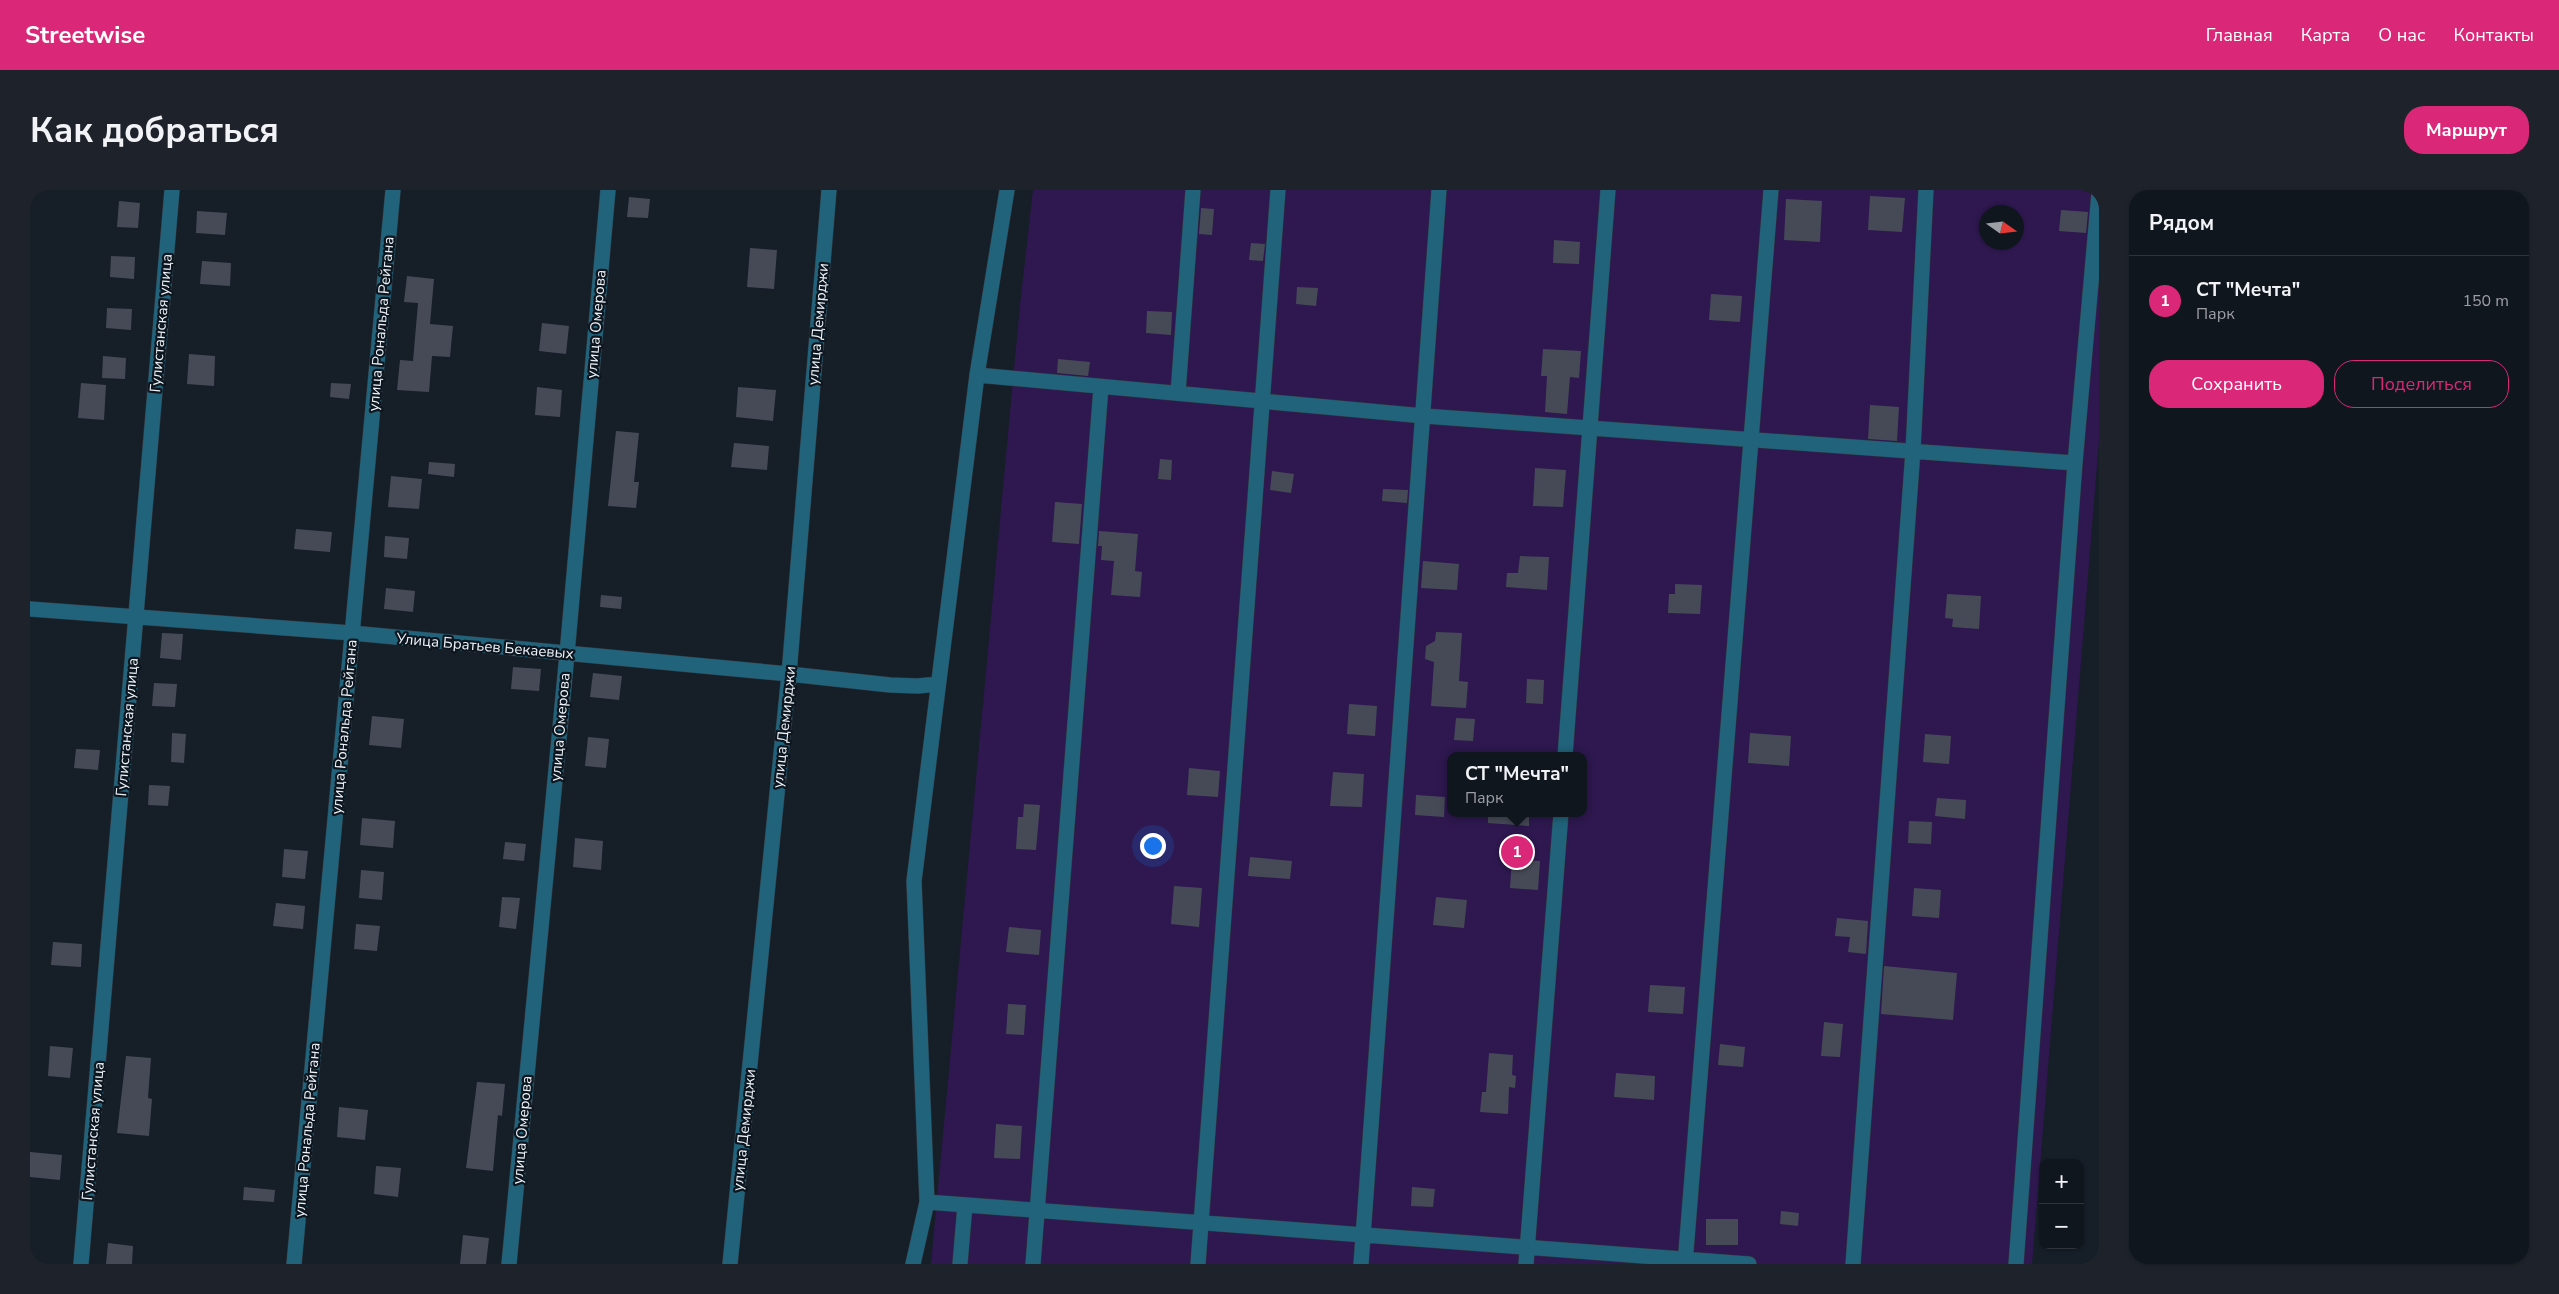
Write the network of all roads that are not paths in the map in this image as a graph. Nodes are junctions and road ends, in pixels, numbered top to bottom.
1 (172, 190) edge
2 (393, 190) edge
3 (608, 190) edge
4 (828, 190) edge
5 (1007, 190) edge
6 (1193, 190) edge
7 (1278, 190) edge
8 (1439, 190) edge
9 (1608, 190) edge
10 (1772, 190) edge
11 (1926, 190) edge
12 (2099, 192) edge
13 (977, 375) junction
14 (1101, 387) junction
15 (1178, 393) junction
16 (1261, 401) junction
17 (1424, 416) junction
18 (1590, 428) junction
19 (1753, 440) junction
20 (1913, 451) junction
21 (2075, 463) junction
22 (30, 609) edge
23 (137, 617) junction
24 (352, 633) junction
25 (567, 654) junction
26 (789, 674) junction
27 (938, 684) junction
28 (1565, 752) edge
29 (1561, 817) edge
30 (927, 1202) junction
31 (965, 1205) junction
32 (1037, 1210) junction
33 (1201, 1222) junction
34 (1363, 1234) junction
35 (1528, 1247) junction
36 (1685, 1261) edge
37 (81, 1264) edge
38 (294, 1264) edge
39 (509, 1264) edge
40 (730, 1264) edge
41 (913, 1264) edge
42 (960, 1264) edge
43 (1033, 1264) edge
44 (1198, 1264) edge
45 (1361, 1264) edge
46 (1526, 1264) edge
47 (1749, 1264) edge
48 (1853, 1264) edge
49 (2016, 1264) edge

1 - 23 street, Гулистанская улица
2 - 24 street, улица Рональда Рейгана
3 - 25 street, улица Омерова
4 - 26 street, улица Демирджи
5 - 13 street
6 - 15 street
7 - 16 street
8 - 17 street
9 - 18 street
10 - 19 street
11 - 20 street
12 - 21 street
13 - 14 street
13 - 27 street
14 - 15 street
14 - 32 street
15 - 16 street
16 - 17 street
16 - 33 street
17 - 18 street
17 - 34 street
18 - 19 street
18 - 28 street
19 - 20 street
19 - 36 street
20 - 21 street
20 - 48 street
21 - 49 street
22 - 23 street, Улица Братьев Бекаевых
23 - 24 street, Улица Братьев Бекаевых
23 - 37 street, Гулистанская улица
24 - 25 street, Улица Братьев Бекаевых
24 - 38 street, улица Рональда Рейгана
25 - 26 street, Улица Братьев Бекаевых
25 - 39 street, улица Омерова
26 - 27 street, Улица Братьев Бекаевых
26 - 40 street, улица Демирджи
27 - 30 street
29 - 35 street
30 - 31 street
30 - 41 street
31 - 32 street
31 - 42 street
32 - 33 street
32 - 43 street
33 - 34 street
33 - 44 street
34 - 35 street
34 - 45 street
35 - 36 street
35 - 46 street
36 - 47 street

